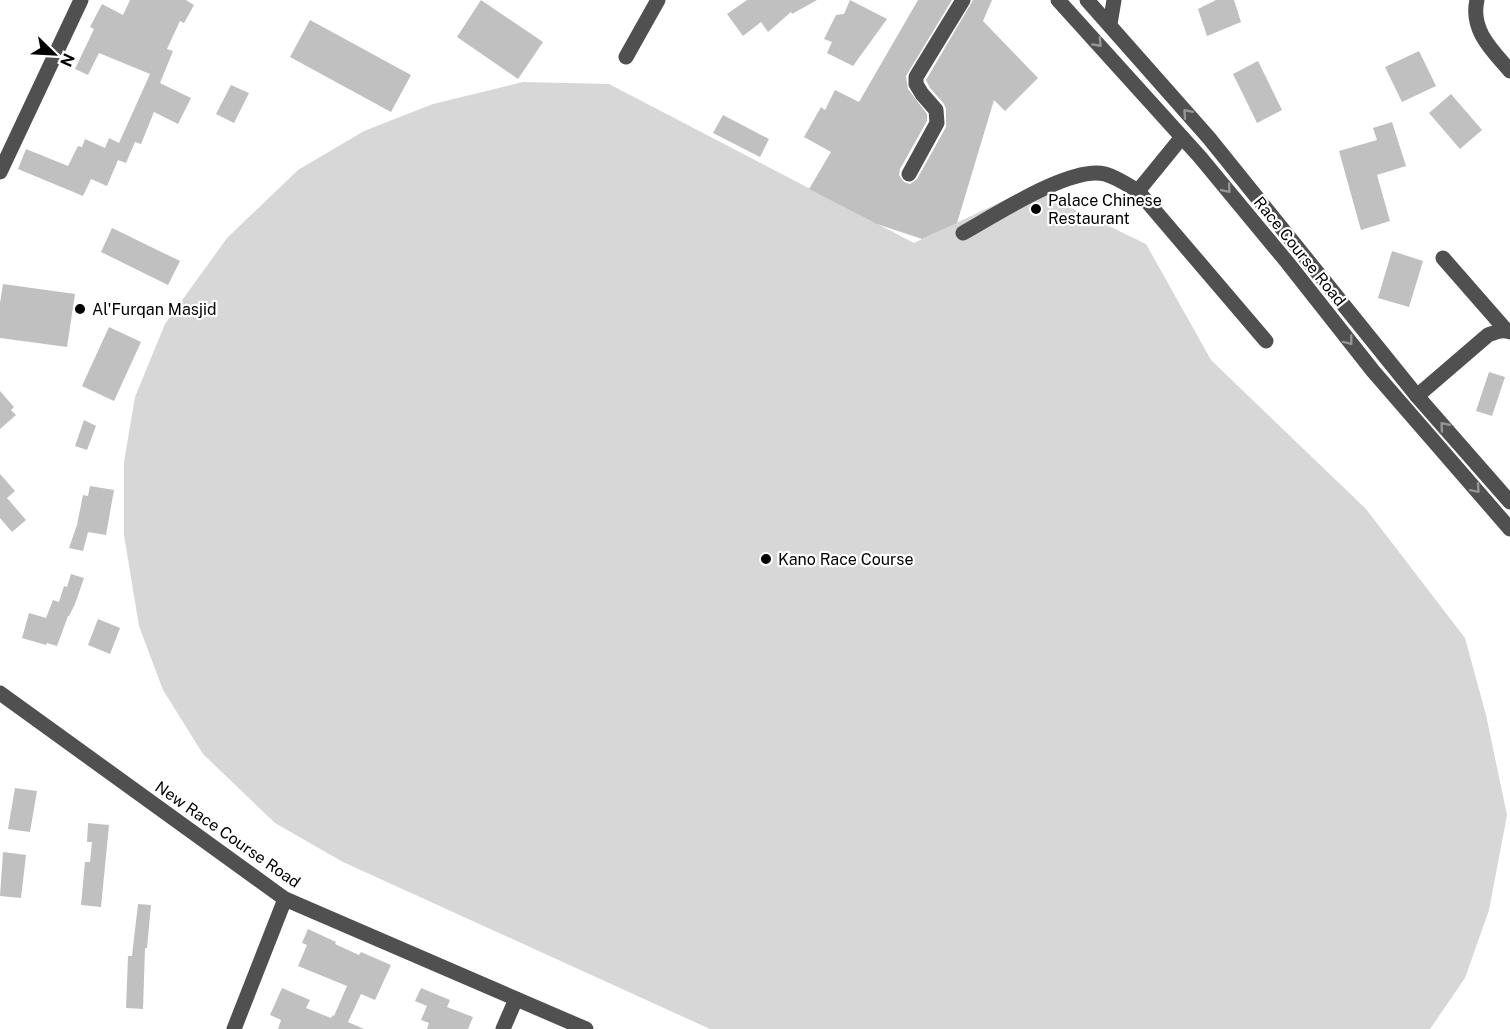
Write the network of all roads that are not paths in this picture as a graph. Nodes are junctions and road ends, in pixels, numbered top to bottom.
1 (81, 0) edge
2 (658, 0) edge
3 (963, 0) edge
4 (1058, 0) edge
5 (1087, 0) edge
6 (1114, 0) edge
7 (1477, 0) edge
8 (1110, 24) junction
9 (626, 57) dead end
10 (1510, 71) edge
11 (1182, 137) junction
12 (0, 172) edge
13 (909, 174) dead end
14 (1138, 190) junction
15 (963, 233) dead end
16 (1443, 258) dead end
17 (1508, 331) edge
18 (1266, 340) dead end
19 (1417, 396) junction
20 (1510, 502) edge
21 (1510, 529) edge
22 (0, 693) edge
23 (285, 899) junction
24 (516, 999) junction
25 (234, 1029) edge
26 (503, 1029) edge
27 (586, 1029) edge

1 - 12 street
2 - 9 street
3 - 13 street
4 -> 11 street, Race Course Road
5 - 8 street, Race Course Road
6 - 8 street
7 - 10 street
19 -> 8 street, Race Course Road
11 - 14 street
11 -> 21 street, Race Course Road
14 - 15 street
14 - 18 street
16 - 17 street
17 - 19 street
20 -> 19 street, Race Course Road
22 - 23 street, New Race Course Road
23 - 24 street, New Race Course Road
23 - 25 street
24 - 26 street
24 - 27 street, New Race Course Road

